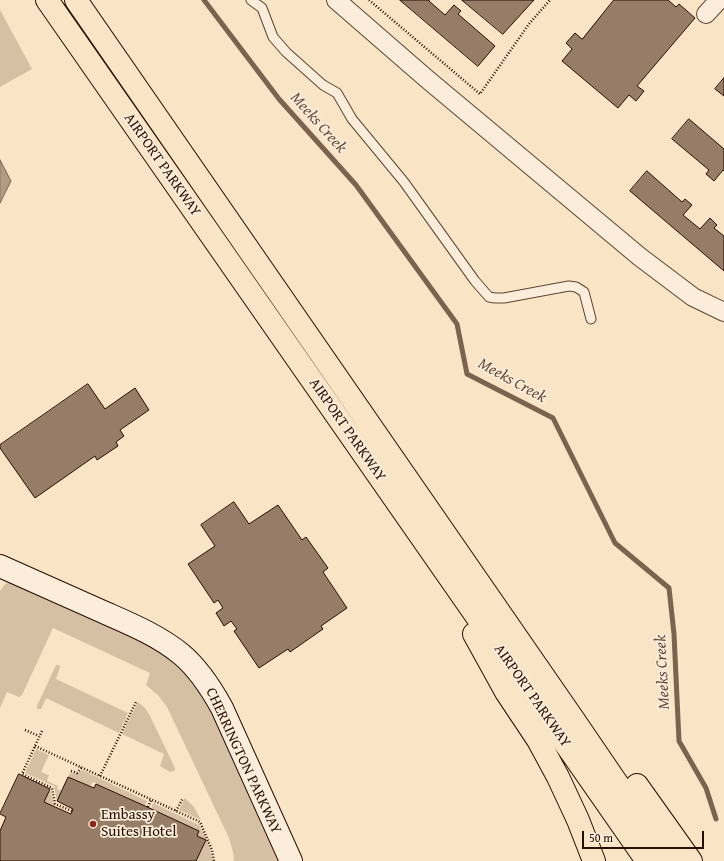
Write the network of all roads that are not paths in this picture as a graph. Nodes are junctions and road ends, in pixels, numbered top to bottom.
1 (47, 0) edge
2 (76, 0) edge
3 (252, 0) edge
4 (336, 0) edge
5 (250, 253) junction
6 (724, 312) edge
7 (591, 319) dead end
8 (416, 528) junction
9 (0, 566) edge
10 (290, 861) edge
11 (594, 861) edge
12 (647, 861) edge
13 (670, 861) edge
14 (690, 861) edge

1 - 8 highway, AIRPORT PARKWAY
2 - 5 highway, AIRPORT PARKWAY
3 - 7 lane
4 - 6 street
5 - 13 highway, AIRPORT PARKWAY
5 - 14 highway
8 - 11 highway
8 - 12 highway, AIRPORT PARKWAY
9 - 10 street, CHERRINGTON PARKWAY

